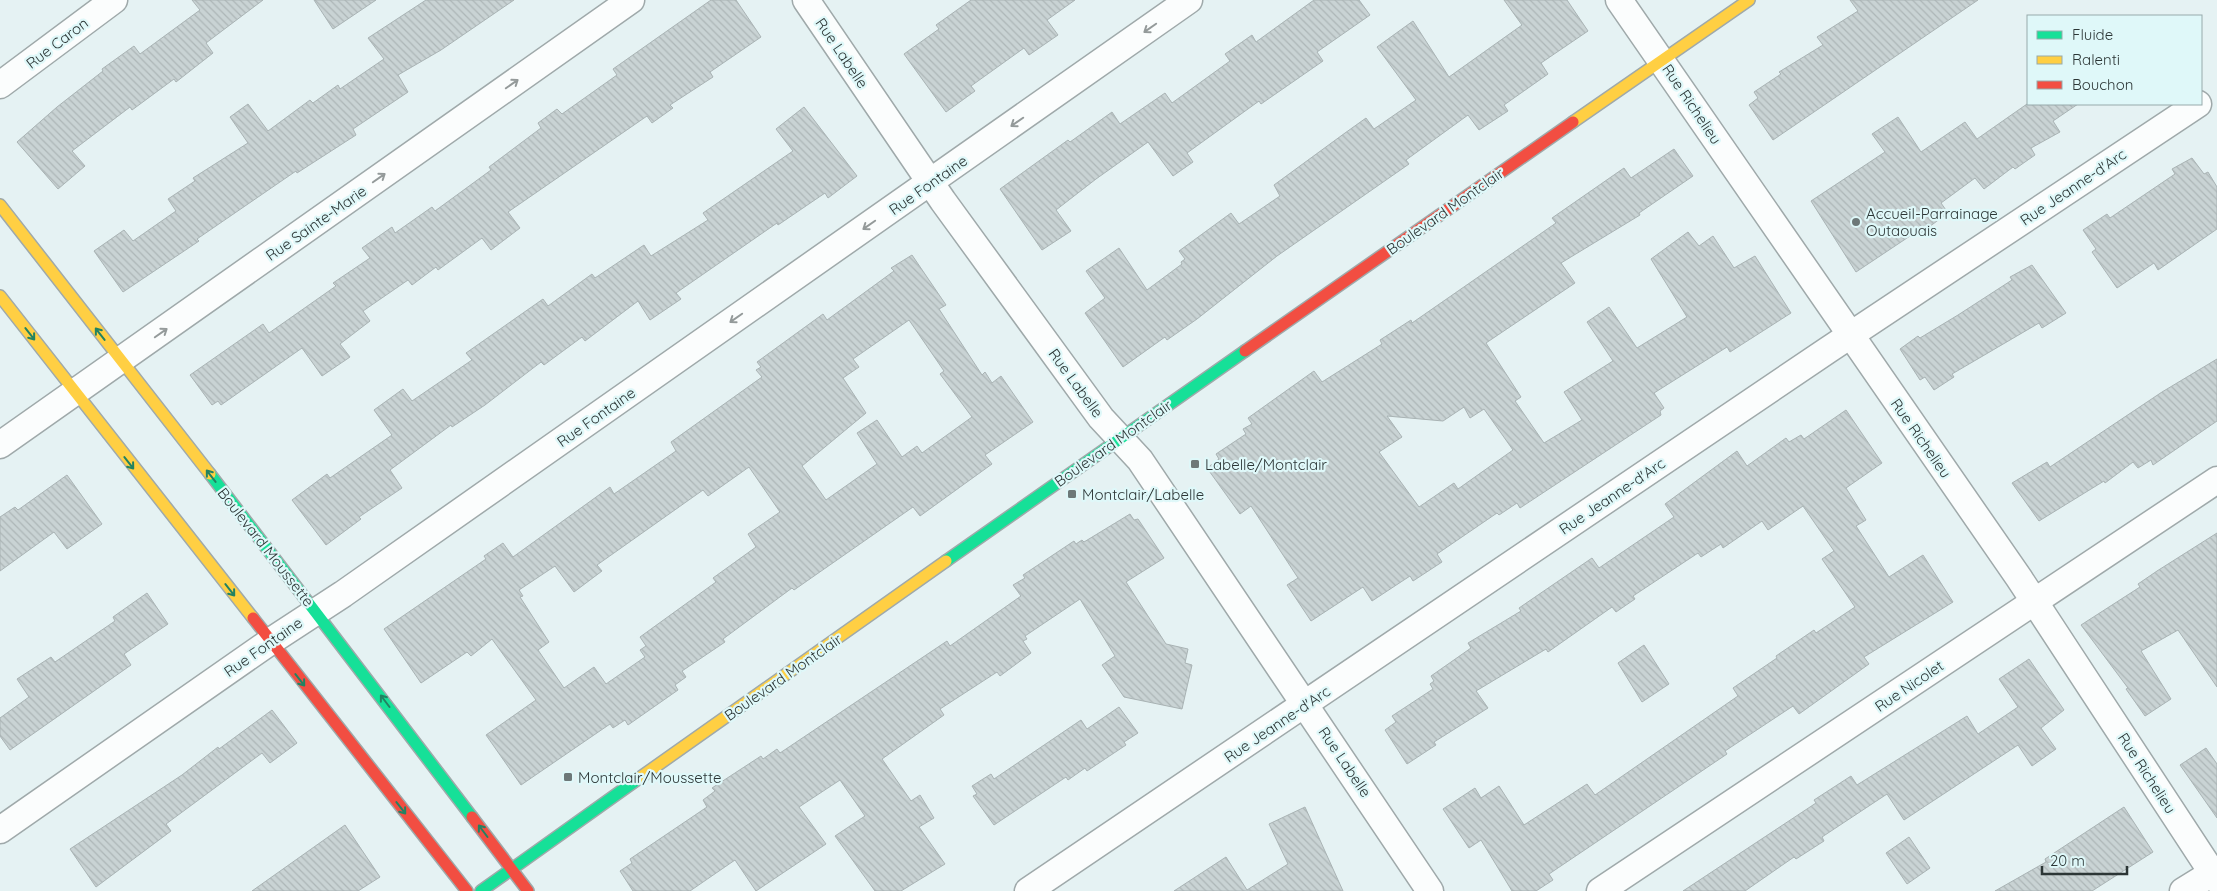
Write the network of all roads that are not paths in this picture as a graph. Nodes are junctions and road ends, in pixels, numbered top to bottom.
1 (114, 0) edge
2 (631, 0) edge
3 (806, 0) edge
4 (1190, 0) edge
5 (1619, 0) edge
6 (1749, 0) edge
7 (1662, 60) junction
8 (0, 85) edge
9 (2217, 91) edge
10 (2202, 101) edge
11 (2196, 105) edge
12 (930, 183) junction
13 (0, 205) edge
14 (0, 296) edge
15 (1851, 336) junction
16 (121, 361) junction
17 (76, 392) junction
18 (1119, 439) junction
19 (0, 445) edge
20 (2217, 480) edge
21 (2034, 602) junction
22 (316, 611) junction
23 (271, 641) junction
24 (1305, 705) junction
25 (0, 830) edge
26 (512, 869) junction
27 (2215, 874) edge
28 (467, 891) edge
29 (481, 891) edge
30 (528, 891) edge
31 (1028, 891) edge
32 (1430, 891) edge
33 (1600, 891) edge
34 (2183, 891) edge

1 - 8 street, Rue Caron
16 -> 2 street, Rue Sainte-Marie
3 - 12 street, Rue Labelle
4 -> 12 street, Rue Fontaine
5 - 7 street, Rue Richelieu
6 - 7 street, Boulevard Montclair
7 - 15 street, Rue Richelieu
7 - 18 street, Boulevard Montclair
9 - 10 street, Rue Jeanne-d'Arc
11 - 15 street, Rue Jeanne-d'Arc
12 - 18 street, Rue Labelle
12 -> 22 street, Rue Fontaine
16 -> 13 street, Boulevard Moussette
14 -> 17 street
15 - 21 street, Rue Richelieu
15 - 24 street, Rue Jeanne-d'Arc
16 - 17 street, Rue Sainte-Marie
22 -> 16 street, Boulevard Moussette
17 - 19 street, Rue Sainte-Marie
17 -> 23 street
18 - 24 street, Rue Labelle
18 - 26 street, Boulevard Montclair
20 - 21 street, Rue Nicolet
21 - 27 street, Rue Richelieu
21 - 33 street, Rue Nicolet
22 - 23 street, Rue Fontaine
26 -> 22 street, Boulevard Moussette
23 - 25 street, Rue Fontaine
23 -> 28 street
24 - 31 street, Rue Jeanne-d'Arc
24 - 32 street, Rue Labelle
26 - 29 street, Boulevard Montclair
26 - 30 street, Boulevard Moussette
27 - 34 street

